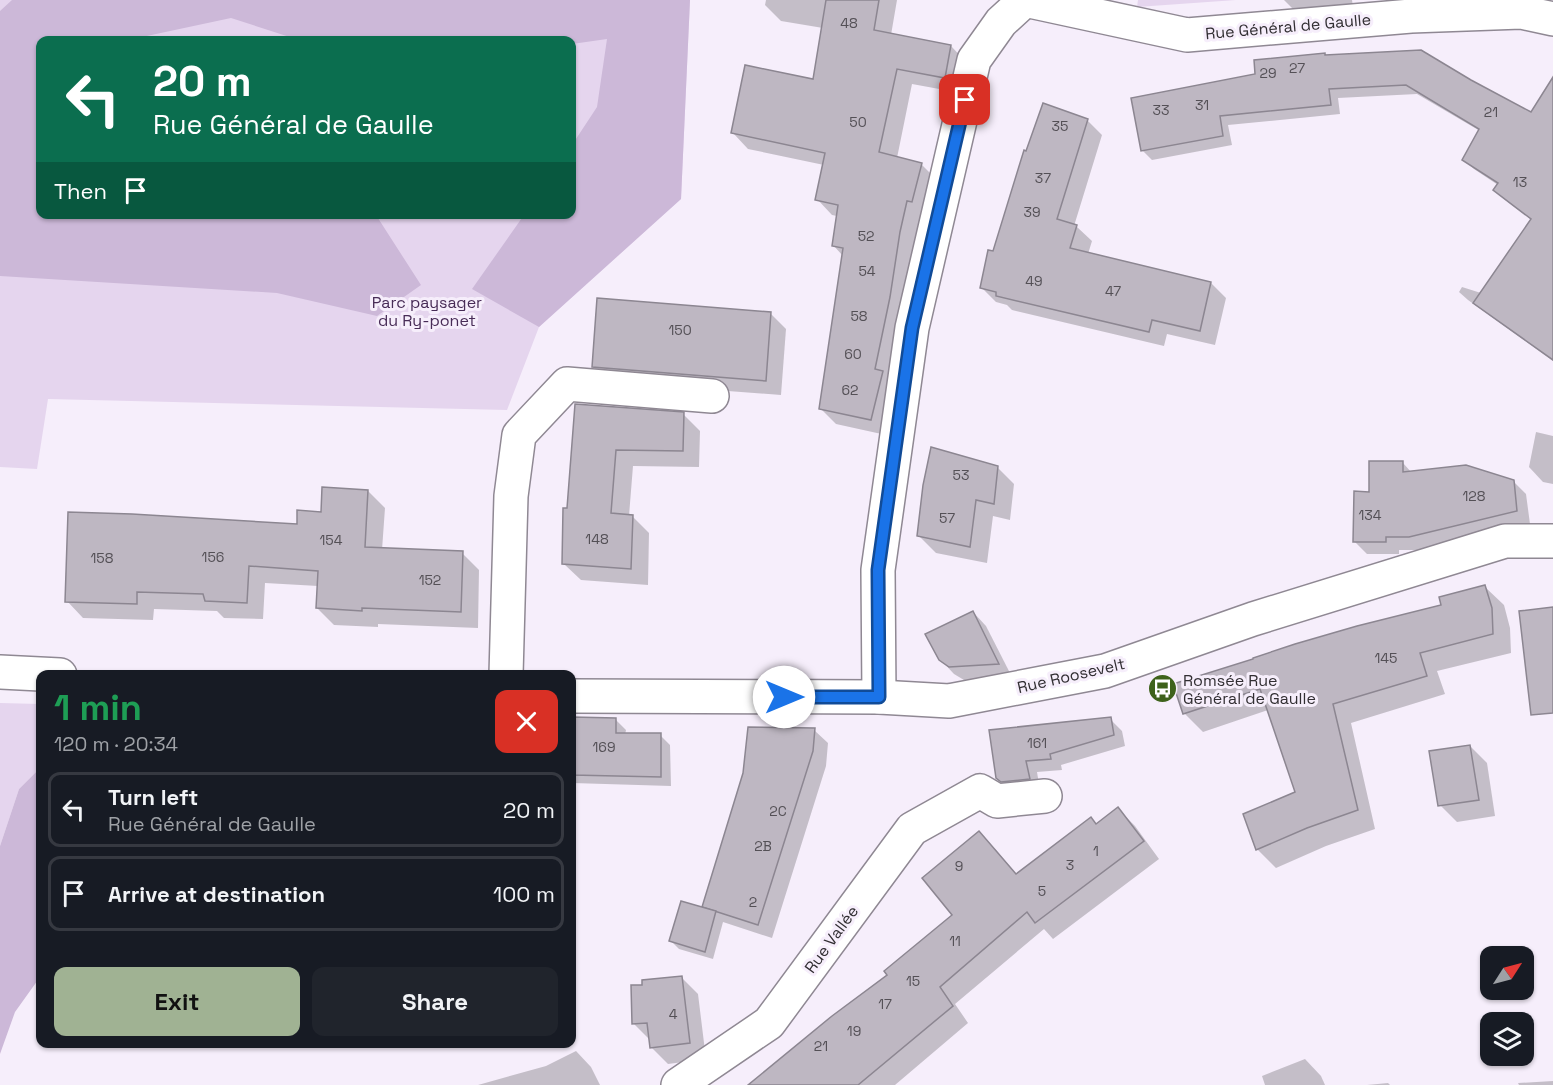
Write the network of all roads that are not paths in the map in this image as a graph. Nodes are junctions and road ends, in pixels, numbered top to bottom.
1 (1025, 0) edge
2 (1553, 19) edge
3 (712, 396) dead end
4 (1553, 541) edge
5 (506, 670) edge
6 (0, 672) edge
7 (36, 674) edge
8 (576, 696) edge
9 (879, 697) junction
10 (1045, 796) dead end
11 (678, 1085) edge

1 - 2 street, Rue Général de Gaulle
1 - 9 street, Rue Général de Gaulle
3 - 5 street
4 - 9 street, Rue Roosevelt
6 - 7 street
8 - 9 street, Rue Roosevelt
10 - 11 street, Rue Vallée

